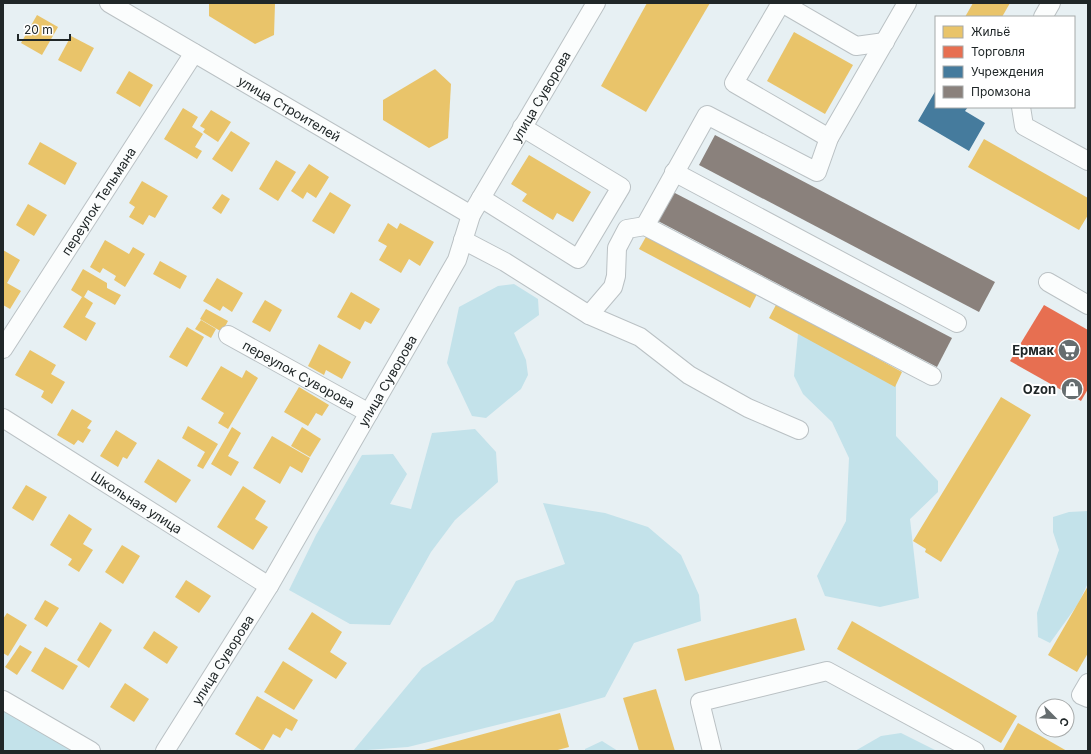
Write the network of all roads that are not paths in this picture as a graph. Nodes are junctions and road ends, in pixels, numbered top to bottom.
1 (108, 3) edge
2 (596, 3) edge
3 (781, 3) edge
4 (907, 3) edge
5 (1051, 3) edge
6 (1044, 16) edge
7 (885, 42) junction
8 (194, 53) junction
9 (1021, 108) edge
10 (522, 127) junction
11 (829, 138) junction
12 (1088, 161) edge
13 (674, 172) junction
14 (481, 198) junction
15 (471, 215) junction
16 (645, 226) junction
17 (463, 240) junction
18 (1048, 282) dead end
19 (1088, 305) edge
20 (590, 315) junction
21 (957, 322) dead end
22 (228, 335) dead end
23 (3, 349) edge
24 (932, 376) dead end
25 (370, 413) junction
26 (3, 418) edge
27 (799, 430) dead end
28 (269, 586) junction
29 (1088, 683) edge
30 (1088, 698) edge
31 (3, 700) edge
32 (90, 751) edge
33 (165, 751) edge
34 (712, 751) edge
35 (975, 751) edge

1 - 8 street, улица Строителей
2 - 10 street, улица Суворова
3 - 7 street
3 - 11 street
4 - 7 street
5 - 6 street
7 - 11 street
8 - 15 street, улица Строителей
8 - 23 street, переулок Тельмана
9 - 12 street
10 - 14 street, улица Суворова
10 - 14 street
11 - 13 street
13 - 16 street
13 - 21 street
14 - 15 street, улица Суворова
15 - 17 street, улица Суворова
16 - 20 street
16 - 24 street
17 - 20 street
17 - 25 street, улица Суворова
18 - 19 street
20 - 27 street
22 - 25 street, переулок Суворова
25 - 28 street, улица Суворова
26 - 28 street, Школьная улица
28 - 33 street, улица Суворова
29 - 30 street
31 - 32 street
34 - 35 street

